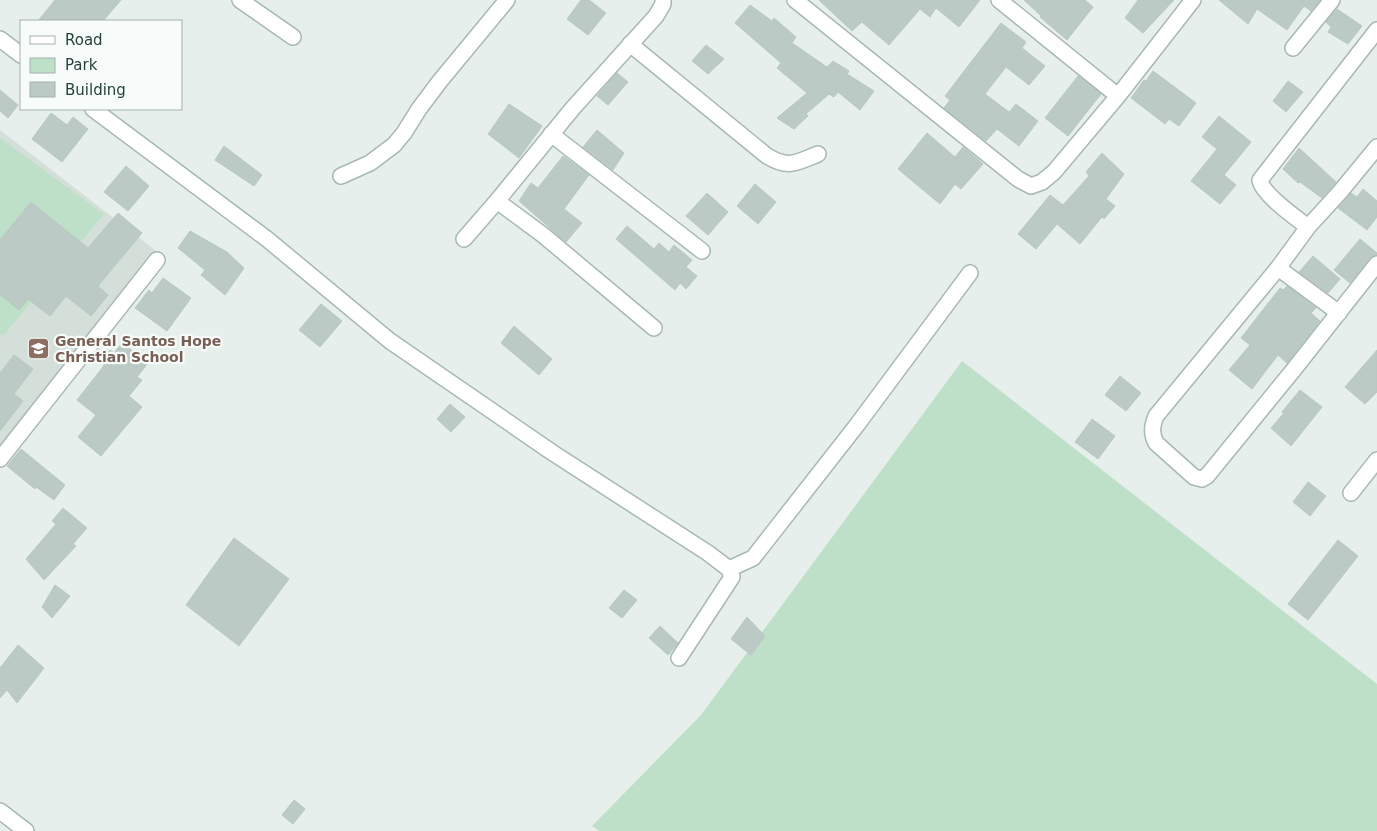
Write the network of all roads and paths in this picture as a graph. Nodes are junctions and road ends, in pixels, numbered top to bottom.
1 (240, 0) edge
2 (507, 0) edge
3 (663, 0) edge
4 (794, 0) edge
5 (999, 0) edge
6 (1193, 0) edge
7 (1332, 0) edge
8 (1377, 30) edge
9 (293, 37) dead end
10 (0, 39) edge
11 (630, 44) junction
12 (1293, 48) dead end
13 (20, 54) edge
14 (1118, 96) junction
15 (94, 110) edge
16 (551, 134) junction
17 (1377, 147) edge
18 (818, 154) dead end
19 (341, 176) dead end
20 (497, 200) junction
21 (1308, 227) junction
22 (464, 239) dead end
23 (702, 251) dead end
24 (157, 260) dead end
25 (1377, 264) edge
26 (1278, 268) junction
27 (970, 273) dead end
28 (1338, 313) junction
29 (654, 328) dead end
30 (0, 459) edge
31 (1377, 460) edge
32 (1351, 493) dead end
33 (729, 569) junction
34 (679, 658) dead end
35 (0, 811) edge
36 (26, 831) edge

1 - 9 street
2 - 19 street
3 - 11 street
4 - 14 street
5 - 14 street
6 - 14 street
7 - 12 street
8 - 21 street
10 - 13 street
11 - 16 street
11 - 18 street
15 - 33 street
16 - 20 street
16 - 23 street
17 - 21 street
20 - 22 street
20 - 29 street
21 - 26 street
24 - 30 street
25 - 28 street
26 - 28 street
26 - 28 street
27 - 33 street
31 - 32 street
33 - 34 street
35 - 36 street

